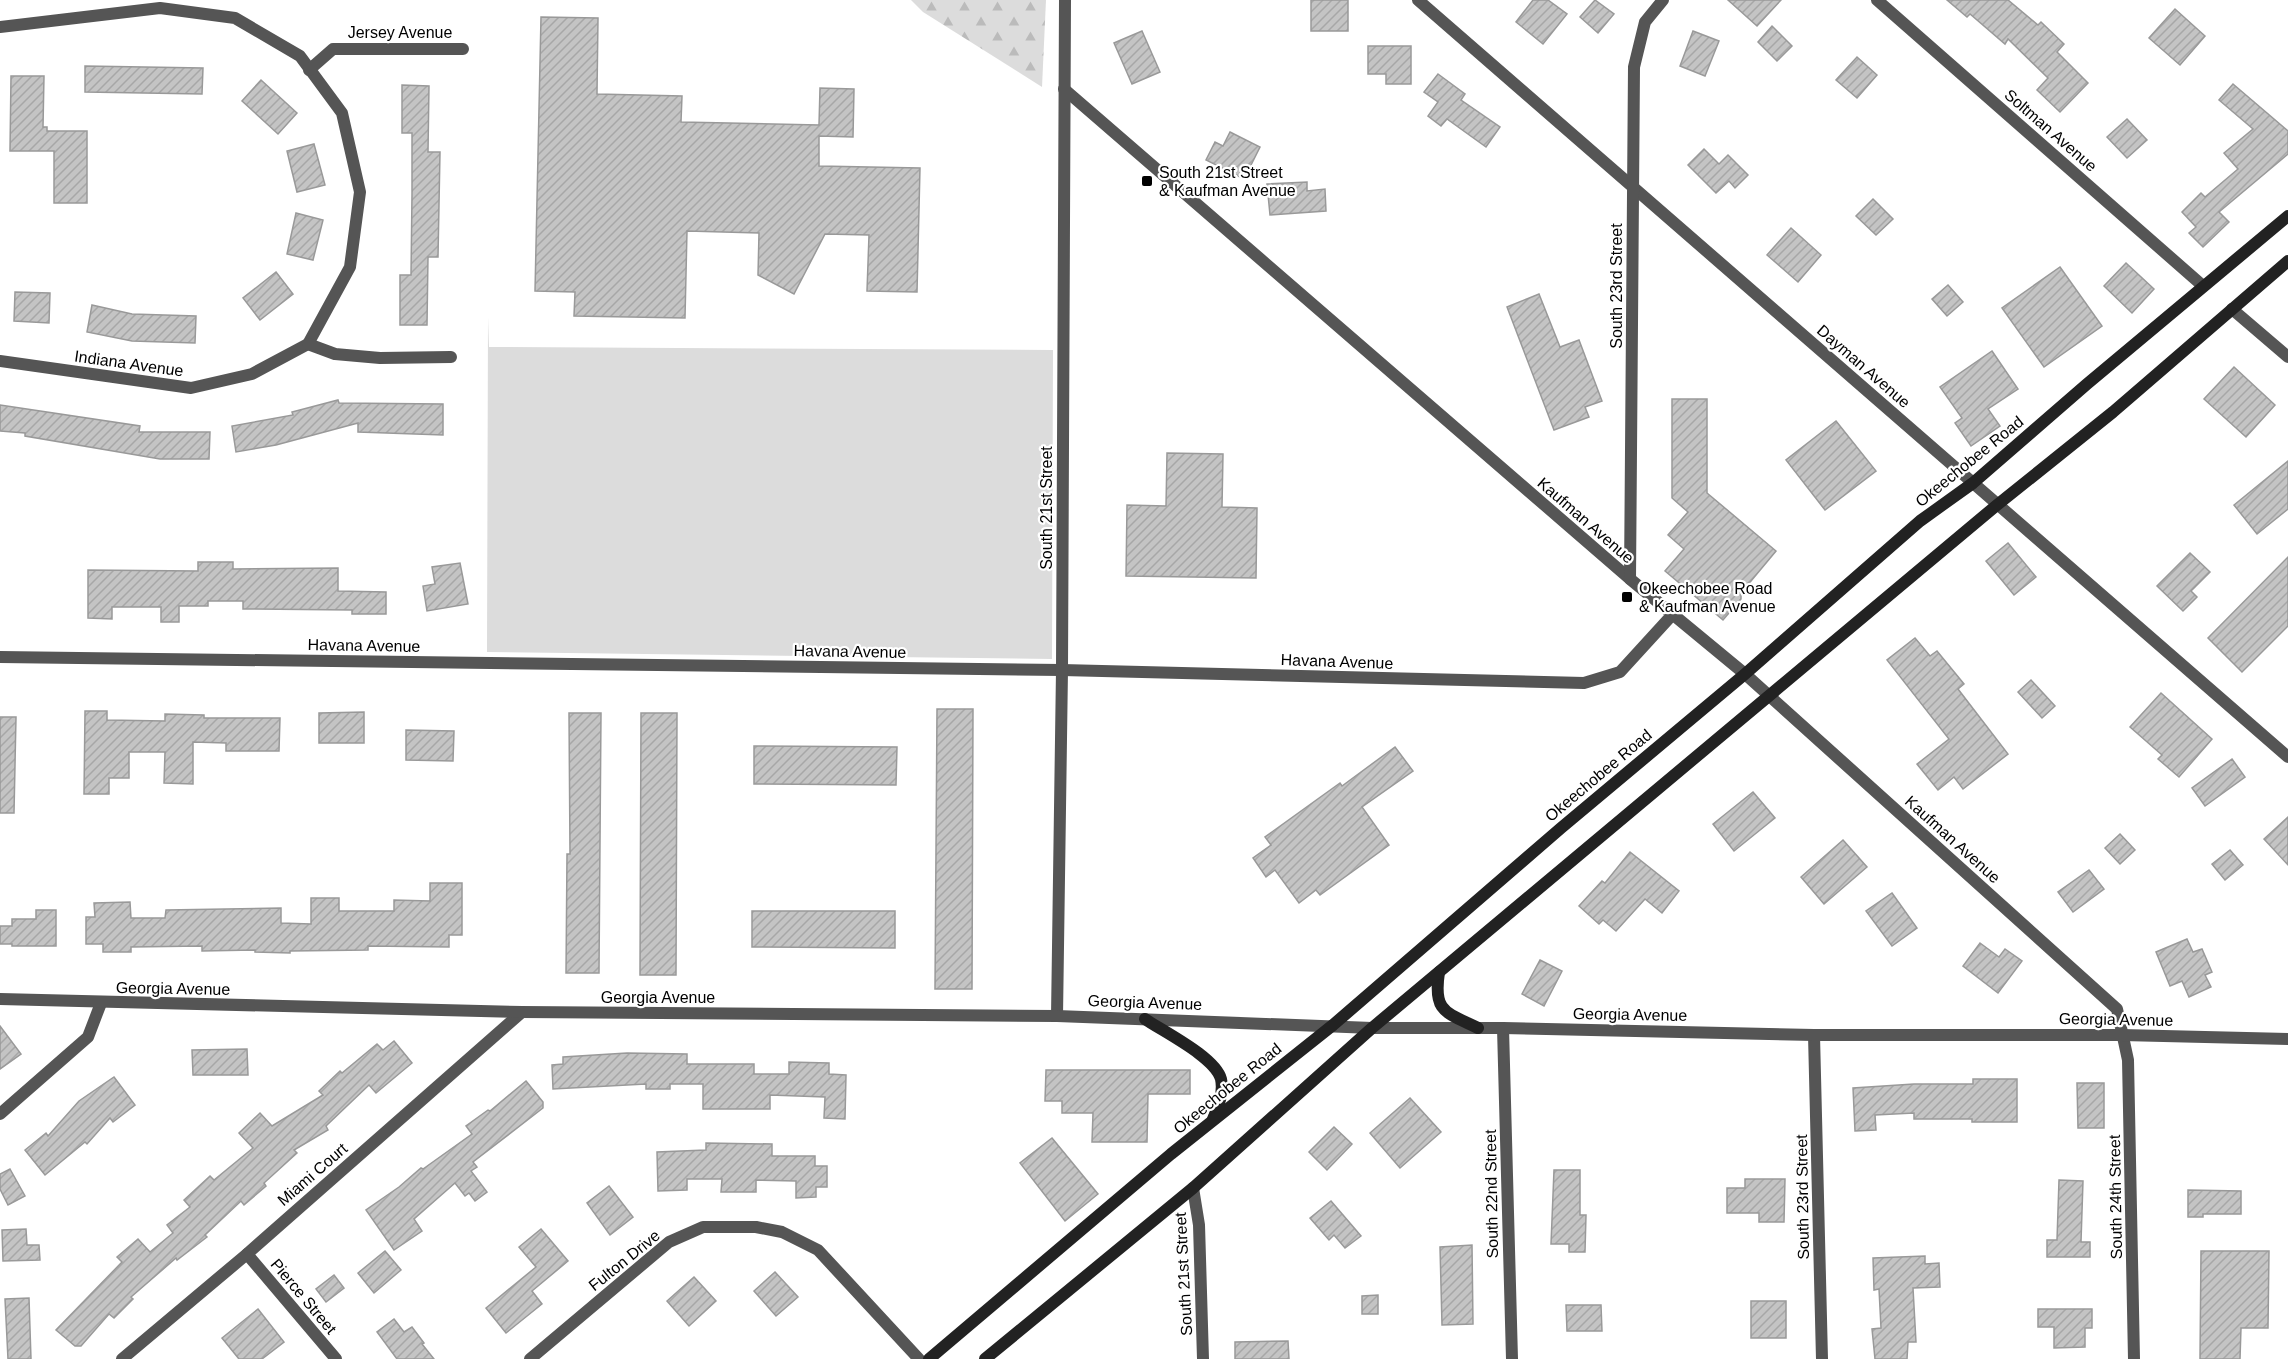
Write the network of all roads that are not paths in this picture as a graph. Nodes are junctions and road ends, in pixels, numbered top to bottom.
1 (1065, 0) edge
2 (1418, 0) edge
3 (1663, 0) edge
4 (1877, 0) edge
5 (0, 27) edge
6 (463, 48) dead end
7 (309, 70) junction
8 (1064, 89) junction
9 (1633, 186) junction
10 (2288, 216) edge
11 (2288, 261) edge
12 (2203, 286) junction
13 (2232, 309) junction
14 (308, 344) junction
15 (451, 357) dead end
16 (2288, 357) edge
17 (0, 361) edge
18 (1973, 483) junction
19 (1997, 504) junction
20 (1630, 579) junction
21 (1673, 614) junction
22 (0, 657) edge
23 (1062, 670) junction
24 (1745, 674) junction
25 (1769, 697) junction
26 (2288, 757) edge
27 (1440, 972) junction
28 (0, 999) edge
29 (101, 1003) junction
30 (522, 1012) junction
31 (1057, 1016) junction
32 (1145, 1019) junction
33 (1333, 1025) junction
34 (1372, 1028) junction
35 (1478, 1028) junction
36 (1503, 1028) junction
37 (1814, 1035) junction
38 (2122, 1035) junction
39 (2288, 1039) edge
40 (0, 1114) edge
41 (1212, 1121) junction
42 (1193, 1188) junction
43 (247, 1254) junction
44 (122, 1359) edge
45 (336, 1359) edge
46 (530, 1359) edge
47 (919, 1359) edge
48 (929, 1359) edge
49 (985, 1359) edge
50 (1203, 1359) edge
51 (1512, 1359) edge
52 (1822, 1359) edge
53 (2134, 1359) edge

1 - 8 street, South 21st Street
2 - 9 street, Dayman Avenue
3 - 9 street, South 23rd Street
4 - 12 street, Soltman Avenue
5 - 7 street
6 - 7 street, Jersey Avenue
7 - 14 street
8 - 20 street, Kaufman Avenue
8 - 23 street, South 21st Street
9 - 18 street, Dayman Avenue
9 - 20 street, South 23rd Street
10 - 12 main road, Okeechobee Road
11 - 13 main road
12 - 18 main road, Okeechobee Road
13 - 16 street
13 - 19 main road
14 - 15 street
14 - 17 street, Indiana Avenue
18 - 19 street, Dayman Avenue
18 - 24 main road, Okeechobee Road
19 - 25 main road
19 - 26 street, Dayman Avenue
20 - 21 street, Kaufman Avenue
21 - 23 street, Havana Avenue
21 - 24 street, Kaufman Avenue
22 - 23 street, Havana Avenue
23 - 31 street, South 21st Street
24 - 25 street, Kaufman Avenue
24 - 33 main road, Okeechobee Road
25 - 27 main road
25 - 38 street, Kaufman Avenue
27 - 34 main road
27 - 35 main road
28 - 29 street, Georgia Avenue
29 - 30 street, Georgia Avenue
29 - 40 street
30 - 31 street, Georgia Avenue
30 - 43 street, Miami Court
31 - 32 street, Georgia Avenue
32 - 33 street, Georgia Avenue
32 - 41 main road
33 - 34 street, Georgia Avenue
33 - 41 main road, Okeechobee Road
34 - 35 street, Georgia Avenue
34 - 42 main road
35 - 36 street, Georgia Avenue
36 - 37 street, Georgia Avenue
36 - 51 street, South 22nd Street
37 - 38 street, Georgia Avenue
37 - 52 street, South 23rd Street
38 - 39 street, Georgia Avenue
38 - 53 street, South 24th Street
41 - 48 main road, Okeechobee Road
42 - 49 main road
42 - 50 street, South 21st Street
43 - 44 street, Miami Court
43 - 45 street, Pierce Street
46 - 47 street, Fulton Drive

